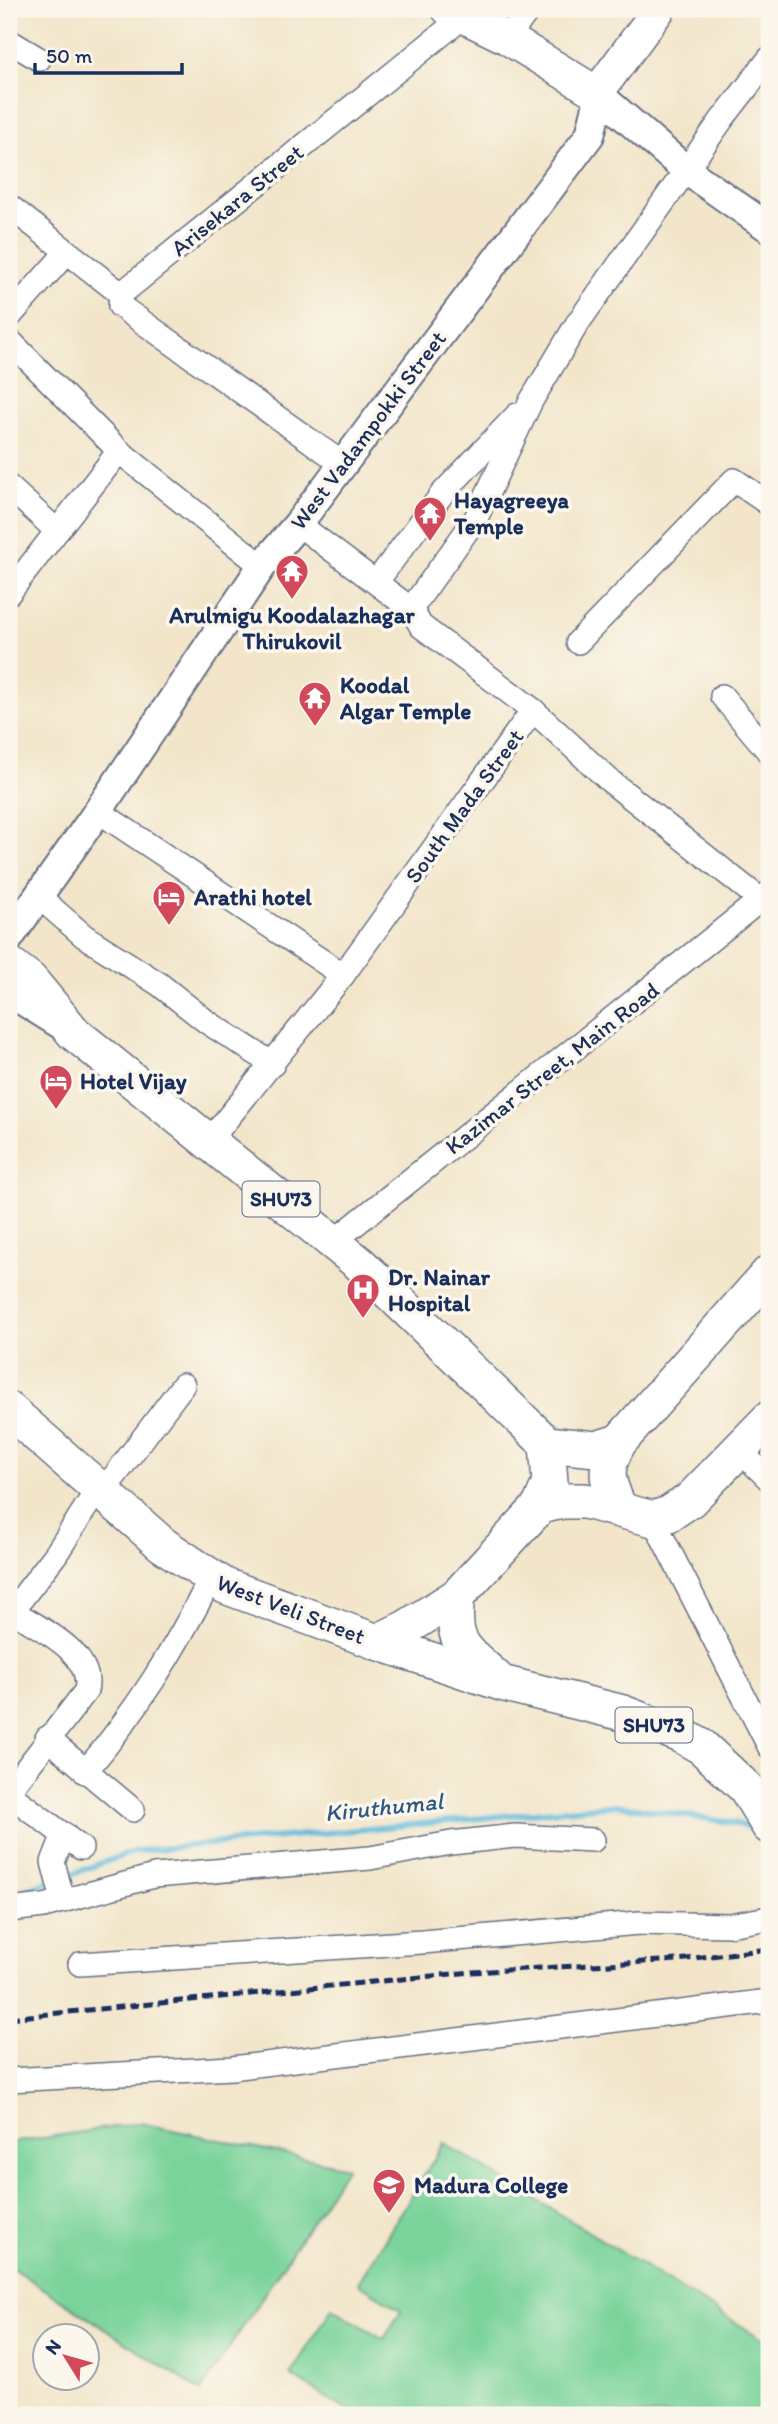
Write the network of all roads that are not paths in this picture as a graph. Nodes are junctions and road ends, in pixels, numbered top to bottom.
1 (529, 9) edge
2 (659, 9) edge
3 (455, 13) edge
4 (507, 38) junction
5 (9, 41) edge
6 (39, 59) dead end
7 (769, 59) edge
8 (597, 93) junction
9 (686, 170) junction
10 (9, 206) edge
11 (769, 228) edge
12 (66, 253) junction
13 (121, 294) junction
14 (9, 317) edge
15 (9, 341) edge
16 (531, 401) junction
17 (119, 451) junction
18 (343, 464) junction
19 (9, 488) edge
20 (769, 504) edge
21 (298, 523) junction
22 (57, 531) junction
23 (262, 566) junction
24 (377, 581) junction
25 (9, 593) edge
26 (411, 609) junction
27 (578, 642) dead end
28 (722, 696) dead end
29 (533, 710) junction
30 (769, 752) edge
31 (98, 811) junction
32 (38, 896) junction
33 (765, 897) edge
34 (9, 938) edge
35 (9, 964) edge
36 (343, 975) junction
37 (9, 992) edge
38 (74, 1033) junction
39 (273, 1064) junction
40 (210, 1140) junction
41 (333, 1242) junction
42 (769, 1273) edge
43 (183, 1385) dead end
44 (9, 1410) edge
45 (769, 1419) edge
46 (619, 1441) junction
47 (547, 1444) junction
48 (739, 1450) junction
49 (769, 1479) edge
50 (97, 1490) junction
51 (540, 1506) junction
52 (619, 1508) junction
53 (653, 1519) junction
54 (211, 1578) junction
55 (457, 1596) junction
56 (10, 1613) edge
57 (377, 1642) junction
58 (501, 1683) junction
59 (47, 1738) junction
60 (769, 1746) edge
61 (85, 1772) junction
62 (9, 1793) edge
63 (133, 1810) dead end
64 (769, 1826) edge
65 (593, 1840) dead end
66 (64, 1901) junction
67 (9, 1910) edge
68 (769, 1918) edge
69 (80, 1964) dead end
70 (769, 2001) edge
71 (9, 2080) edge

1 - 4 street
2 - 8 main road
3 - 4 main road
3 - 13 street, Arisekara Street
4 - 8 main road
5 - 6 street
7 - 9 street
8 - 9 street
8 - 18 street, West Vadampokki Street
9 - 11 street
9 - 16 street
10 - 12 street
12 - 13 street
12 - 14 street
13 - 18 street
15 - 17 street
16 - 24 street
16 - 26 street
17 - 22 street
17 - 23 street
18 - 21 street, West Vadampokki Street
19 - 22 street
20 - 27 street
21 - 23 street, West Vadampokki Street
21 - 24 street, South Mada Street
22 - 25 street
23 - 31 street, West Vadampokki Street
24 - 26 street, South Mada Street
26 - 29 street, South Mada Street
28 - 30 street
29 - 33 street
29 - 36 street, South Mada Street
31 - 32 street, West Vadampokki Street
31 - 36 street
32 - 34 street, West Vadampokki Street
32 - 39 street
33 - 41 street, Kazimar Street, Main Road
35 - 38 main road, SHU73
36 - 39 street, South Mada Street
37 - 38 street
38 - 40 main road, SHU73
39 - 40 street, South Mada Street
40 - 41 main road, SHU73
41 - 47 main road, SHU73
42 - 46 main road
43 - 50 street
44 - 50 main road, West Veli Street
45 - 48 main road
46 - 47 main road
46 - 52 main road
47 - 51 main road
48 - 49 street
48 - 53 main road
50 - 54 main road, West Veli Street
50 - 56 street
51 - 52 main road
51 - 55 main road
52 - 53 main road
53 - 60 street
54 - 57 main road, West Veli Street
54 - 61 street
55 - 57 main road
55 - 58 main road
56 - 59 street
57 - 58 main road, West Veli Street
58 - 64 main road, SHU73
59 - 61 street
59 - 62 street
61 - 63 street
62 - 66 street
65 - 66 street
66 - 67 street
68 - 69 street
70 - 71 street

